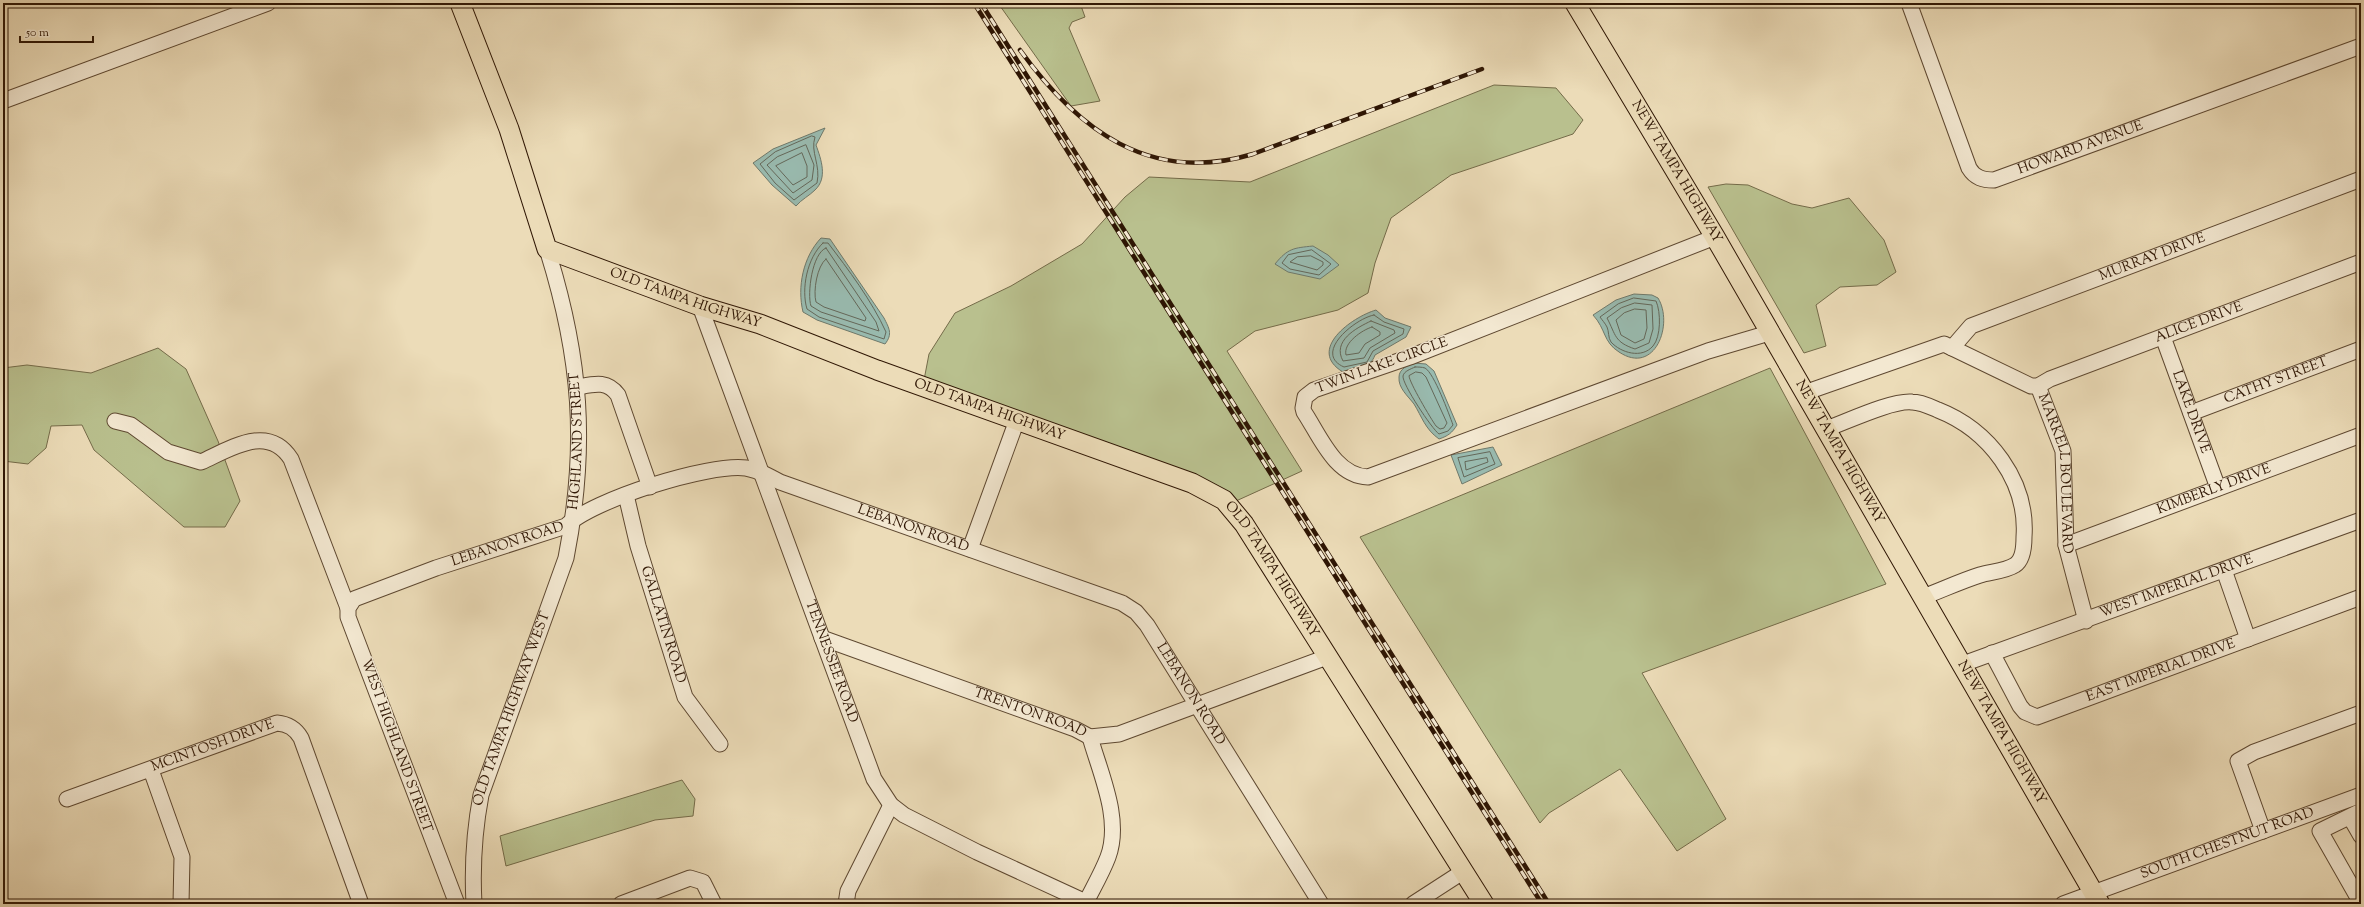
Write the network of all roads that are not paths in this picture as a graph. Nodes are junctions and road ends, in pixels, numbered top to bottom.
1 (268, 3) edge
2 (460, 3) edge
3 (1575, 3) edge
4 (1909, 3) edge
5 (2361, 46) edge
6 (3, 101) edge
7 (2361, 179) edge
8 (1715, 237) junction
9 (547, 249) junction
10 (2361, 262) edge
11 (700, 306) junction
12 (1769, 333) junction
13 (2163, 337) junction
14 (1952, 348) junction
15 (2361, 349) edge
16 (2038, 386) junction
17 (578, 387) junction
18 (1804, 393) junction
19 (2191, 412) junction
20 (1017, 420) junction
21 (115, 421) dead end
22 (1826, 429) junction
23 (2361, 434) edge
24 (761, 472) junction
25 (650, 487) junction
26 (2218, 488) junction
27 (626, 495) junction
28 (574, 517) junction
29 (2361, 520) edge
30 (2066, 544) junction
31 (970, 549) junction
32 (2224, 570) junction
33 (1923, 597) junction
34 (2361, 598) edge
35 (348, 608) junction
36 (2086, 621) junction
37 (822, 638) junction
38 (2248, 639) junction
39 (1992, 653) junction
40 (1327, 657) junction
41 (1963, 664) junction
42 (1197, 706) junction
43 (2361, 713) edge
44 (1090, 737) junction
45 (720, 744) dead end
46 (151, 770) junction
47 (2361, 795) edge
48 (67, 799) dead end
49 (891, 805) junction
50 (2355, 814) edge
51 (2263, 831) junction
52 (2361, 836) edge
53 (1464, 871) junction
54 (2096, 898) edge
55 (2359, 902) edge
56 (1087, 903) edge
57 (182, 904) edge
58 (361, 904) edge
59 (457, 904) edge
60 (474, 904) edge
61 (621, 904) edge
62 (714, 904) edge
63 (846, 904) edge
64 (1321, 904) edge
65 (1413, 904) edge
66 (1484, 904) edge
67 (2063, 904) edge

1 - 6 street
2 - 9 main road
3 - 8 main road, NEW TAMPA HIGHWAY
4 - 5 street, HOWARD AVENUE
7 - 14 street, MURRAY DRIVE
8 - 12 main road, NEW TAMPA HIGHWAY
8 - 12 street, TWIN LAKE CIRCLE
9 - 11 main road, OLD TAMPA HIGHWAY
9 - 17 street, HIGHLAND STREET
10 - 13 street, ALICE DRIVE
11 - 20 main road, OLD TAMPA HIGHWAY
11 - 24 street, TENNESSEE ROAD
12 - 18 main road, NEW TAMPA HIGHWAY
13 - 16 street, ALICE DRIVE
13 - 19 street, LAKE DRIVE
14 - 16 street, MARKELL BOULEVARD
14 - 18 street, MARKELL BOULEVARD
15 - 19 street, CATHY STREET
16 - 30 street, MARKELL BOULEVARD
17 - 25 street
17 - 28 street, HIGHLAND STREET
18 - 22 main road, NEW TAMPA HIGHWAY
19 - 26 street, LAKE DRIVE
20 - 31 street
20 - 40 main road, OLD TAMPA HIGHWAY
21 - 35 street, WEST HIGHLAND STREET
22 - 33 main road, NEW TAMPA HIGHWAY
22 - 33 street
23 - 26 street, KIMBERLY DRIVE
24 - 25 street, LEBANON ROAD
24 - 31 street, LEBANON ROAD
24 - 37 street, TENNESSEE ROAD
25 - 27 street, LEBANON ROAD
26 - 30 street, KIMBERLY DRIVE
27 - 28 street, LEBANON ROAD
27 - 45 street, GALLATIN ROAD
28 - 35 street, LEBANON ROAD
28 - 60 street, OLD TAMPA HIGHWAY WEST
29 - 32 street, WEST IMPERIAL DRIVE
30 - 36 street, MARKELL BOULEVARD
31 - 42 street, LEBANON ROAD
32 - 36 street, WEST IMPERIAL DRIVE
32 - 38 street
33 - 41 main road, NEW TAMPA HIGHWAY
34 - 38 street, EAST IMPERIAL DRIVE
35 - 59 street, WEST HIGHLAND STREET
36 - 39 street, WEST IMPERIAL DRIVE
37 - 44 street, TRENTON ROAD
37 - 49 street, TENNESSEE ROAD
38 - 39 street, EAST IMPERIAL DRIVE
39 - 41 street, WEST IMPERIAL DRIVE
40 - 42 street, TRENTON ROAD
40 - 53 main road, OLD TAMPA HIGHWAY
41 - 54 main road, NEW TAMPA HIGHWAY
42 - 44 street, TRENTON ROAD
42 - 64 street, LEBANON ROAD
43 - 51 street
44 - 56 street
46 - 48 street, MCINTOSH DRIVE
46 - 57 street
46 - 58 street, MCINTOSH DRIVE
47 - 51 street, SOUTH CHESTNUT ROAD
49 - 56 street, TENNESSEE ROAD
49 - 63 street
50 - 52 street
50 - 55 street
51 - 54 street, SOUTH CHESTNUT ROAD
53 - 65 street
53 - 66 main road, OLD TAMPA HIGHWAY
54 - 67 street, SOUTH CHESTNUT ROAD
61 - 62 street

